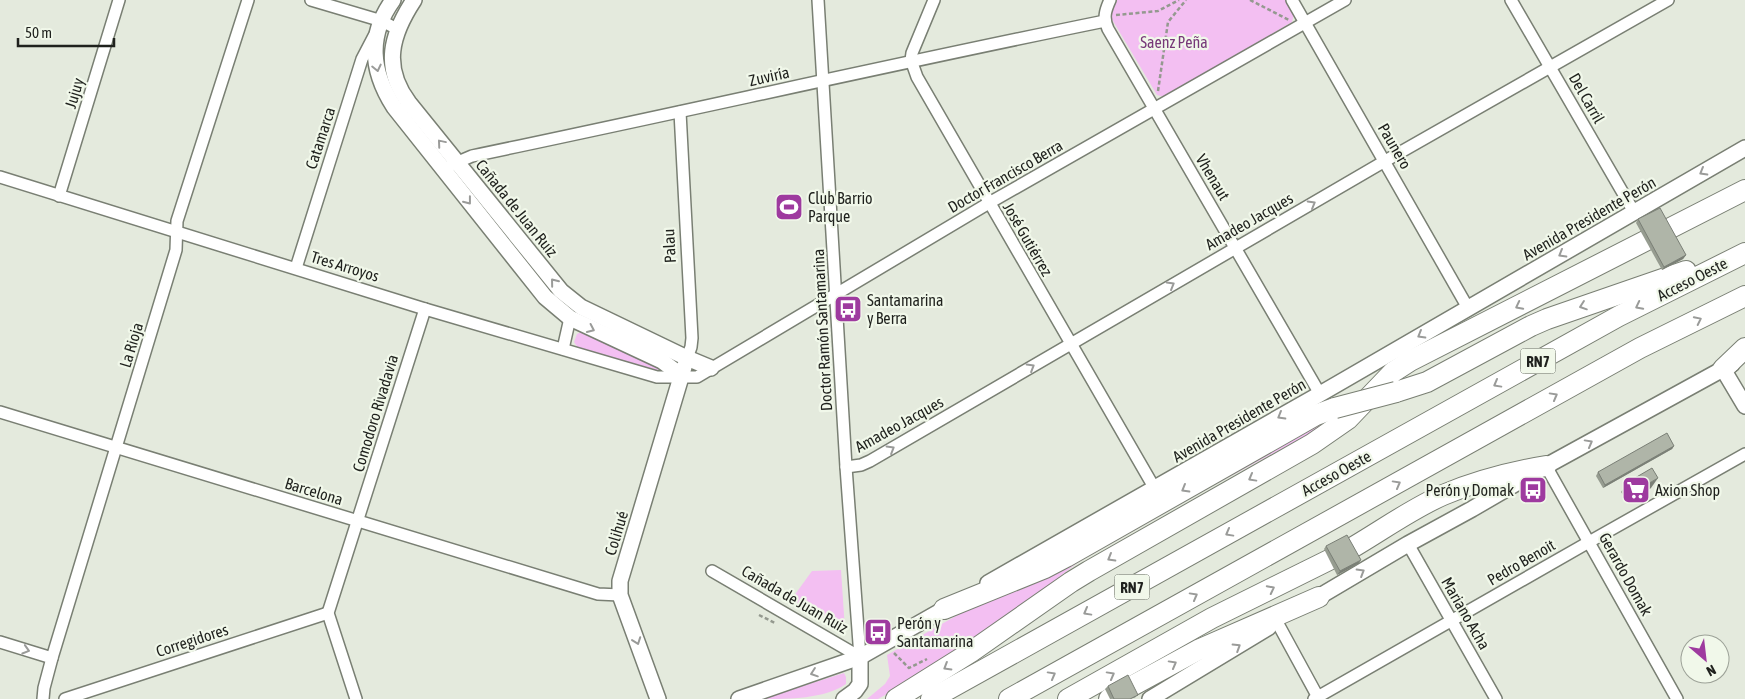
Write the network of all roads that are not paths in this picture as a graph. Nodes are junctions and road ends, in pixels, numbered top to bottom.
1 (120, 0) edge
2 (248, 0) edge
3 (311, 0) edge
4 (393, 0) edge
5 (414, 0) edge
6 (818, 0) edge
7 (934, 0) edge
8 (1110, 0) edge
9 (1292, 0) edge
10 (1344, 0) edge
11 (1511, 0) edge
12 (1668, 0) edge
13 (382, 21) junction
14 (1105, 21) junction
15 (1305, 22) junction
16 (397, 29) junction
17 (910, 60) junction
18 (1550, 66) junction
19 (823, 80) junction
20 (1154, 110) junction
21 (680, 112) junction
22 (1745, 148) edge
23 (1385, 161) junction
24 (457, 162) junction
25 (443, 169) junction
26 (0, 177) edge
27 (1745, 177) edge
28 (1745, 190) edge
29 (59, 196) junction
30 (989, 203) junction
31 (1634, 212) junction
32 (176, 233) junction
33 (1656, 236) junction
34 (1236, 248) junction
35 (1745, 252) edge
36 (296, 268) junction
37 (836, 294) junction
38 (1745, 296) edge
39 (425, 308) junction
40 (1468, 308) junction
41 (570, 318) junction
42 (1070, 344) junction
43 (1745, 348) edge
44 (563, 349) junction
45 (687, 358) junction
46 (1745, 358) edge
47 (711, 368) junction
48 (1723, 369) junction
49 (682, 376) junction
50 (1320, 394) junction
51 (1745, 406) edge
52 (0, 412) edge
53 (117, 447) junction
54 (1745, 454) edge
55 (1546, 466) junction
56 (846, 467) junction
57 (1155, 489) junction
58 (358, 521) junction
59 (1589, 542) junction
60 (1408, 544) junction
61 (1350, 549) edge
62 (1329, 560) dead end
63 (712, 571) dead end
64 (620, 595) junction
65 (1319, 596) junction
66 (944, 609) junction
67 (328, 612) junction
68 (1452, 620) junction
69 (1277, 622) junction
70 (0, 642) edge
71 (860, 657) junction
72 (52, 658) junction
73 (1130, 687) edge
74 (843, 698) edge
75 (1317, 698) edge
76 (43, 699) edge
77 (65, 699) edge
78 (356, 699) edge
79 (658, 699) edge
80 (739, 699) edge
81 (896, 699) edge
82 (930, 699) edge
83 (1009, 699) edge
84 (1068, 699) edge
85 (1150, 699) edge
86 (1496, 699) edge
87 (1677, 699) edge

1 - 29 street, Jujuy
2 - 32 street, La Rioja
3 - 13 street
4 - 13 main road, Cañada de Juan Ruiz
5 - 16 main road, Cañada de Juan Ruiz
6 - 19 street, Doctor Ramón Santamarina
7 - 17 street
8 - 14 street
9 - 15 street, Paunero
10 - 15 street, Doctor Francisco Berra
11 - 18 street, Del Carril
12 - 18 street, Amadeo Jacques
13 - 16 street
13 -> 25 main road, Cañada de Juan Ruiz
13 - 36 street, Catamarca
14 - 17 street, Zuviría
14 - 20 street, Vhenaut
15 - 20 street, Doctor Francisco Berra
15 - 23 street, Paunero
24 -> 16 main road, Cañada de Juan Ruiz
17 - 19 street, Zuviría
17 - 30 street, José Gutiérrez
18 - 23 street, Amadeo Jacques
18 - 31 street, Del Carril
19 - 21 street, Zuviría
19 - 37 street, Doctor Ramón Santamarina
20 - 30 street, Doctor Francisco Berra
20 - 34 street, Vhenaut
21 - 24 street, Zuviría
21 - 45 street, Palau
22 -> 31 main road, Avenida Presidente Perón
34 -> 23 street, Amadeo Jacques
23 - 40 street, Paunero
24 - 25 street, Zuviría
45 -> 24 main road, Cañada de Juan Ruiz
25 -> 41 main road, Cañada de Juan Ruiz
26 - 29 street, Tres Arroyos
27 - 33 highway
28 - 33 highway
29 - 32 street, Tres Arroyos
30 - 37 street, Doctor Francisco Berra
30 - 42 street, José Gutiérrez
31 -> 40 main road, Avenida Presidente Perón
32 - 36 street, Tres Arroyos
32 - 53 street, La Rioja
33 -> 81 highway
42 -> 34 street, Amadeo Jacques
34 - 50 street, Vhenaut
35 -> 66 highway, bridge
35 -> 82 highway, Acceso Oeste / RN7
36 - 39 street, Tres Arroyos
37 - 47 street, Doctor Francisco Berra
37 - 56 street, Doctor Ramón Santamarina
83 -> 38 highway, RN7
39 - 44 street, Tres Arroyos
39 - 58 street, Comodoro Rivadavia
40 -> 50 main road, Avenida Presidente Perón
41 - 44 street
41 -> 49 main road, Cañada de Juan Ruiz
56 -> 42 street, Amadeo Jacques
42 - 57 street, José Gutiérrez
43 - 48 highway
44 - 49 street, Tres Arroyos
45 - 47 main road, Cañada de Juan Ruiz
45 - 49 main road, Palau
46 - 48 main road
47 - 49 street, Doctor Francisco Berra
48 - 51 main road
55 -> 48 main road
49 - 64 main road, Colihué
50 -> 57 main road, Avenida Presidente Perón
52 - 53 street, Barcelona
53 - 58 street, Barcelona
53 - 72 street, La Rioja
54 - 59 street, Pedro Benoit
55 - 59 street, Gerardo Domak
55 - 60 main road
55 - 61 highway
56 - 71 street, Doctor Ramón Santamarina
57 - 66 main road, Avenida Presidente Perón
58 - 64 street, Barcelona
58 - 67 street, Comodoro Rivadavia
59 - 68 street, Pedro Benoit
59 - 87 street, Gerardo Domak
65 -> 60 main road
60 - 68 street, Mariano Acha
84 -> 62 highway
63 - 71 street, Cañada de Juan Ruiz
64 -> 79 main road, Colihué
65 - 69 main road
73 -> 65 highway
66 - 71 main road, Avenida Presidente Perón
67 - 77 street, Corregidores
67 - 78 street
68 - 75 street, Pedro Benoit
68 - 86 street, Mariano Acha
69 - 75 street
85 -> 69 main road
70 -> 72 street
71 - 74 main road
71 -> 80 main road, Avenida Presidente Perón
72 - 76 street, La Rioja

